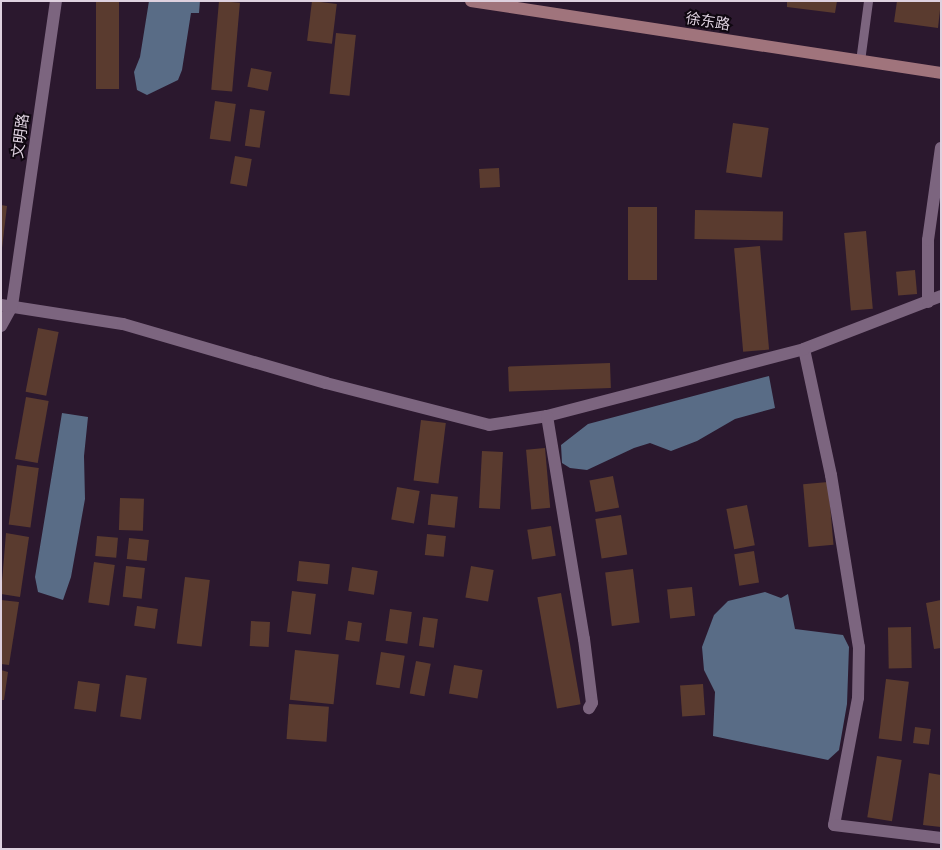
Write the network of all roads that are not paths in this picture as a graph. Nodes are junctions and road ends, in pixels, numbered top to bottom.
1 (56, 1) edge
2 (471, 1) edge
3 (868, 1) edge
4 (860, 61) junction
5 (941, 73) edge
6 (941, 148) edge
7 (941, 296) edge
8 (928, 302) junction
9 (6, 305) edge
10 (1, 326) edge
11 (804, 349) junction
12 (547, 416) junction
13 (589, 708) dead end
14 (941, 838) edge

1 - 9 street, 文明路
2 - 4 street, 徐东路
3 - 4 lane
4 - 5 street, 徐东路
6 - 8 street
7 - 8 street
8 - 11 street
9 - 10 street
9 - 12 street
11 - 12 street
11 - 14 street
12 - 13 street

